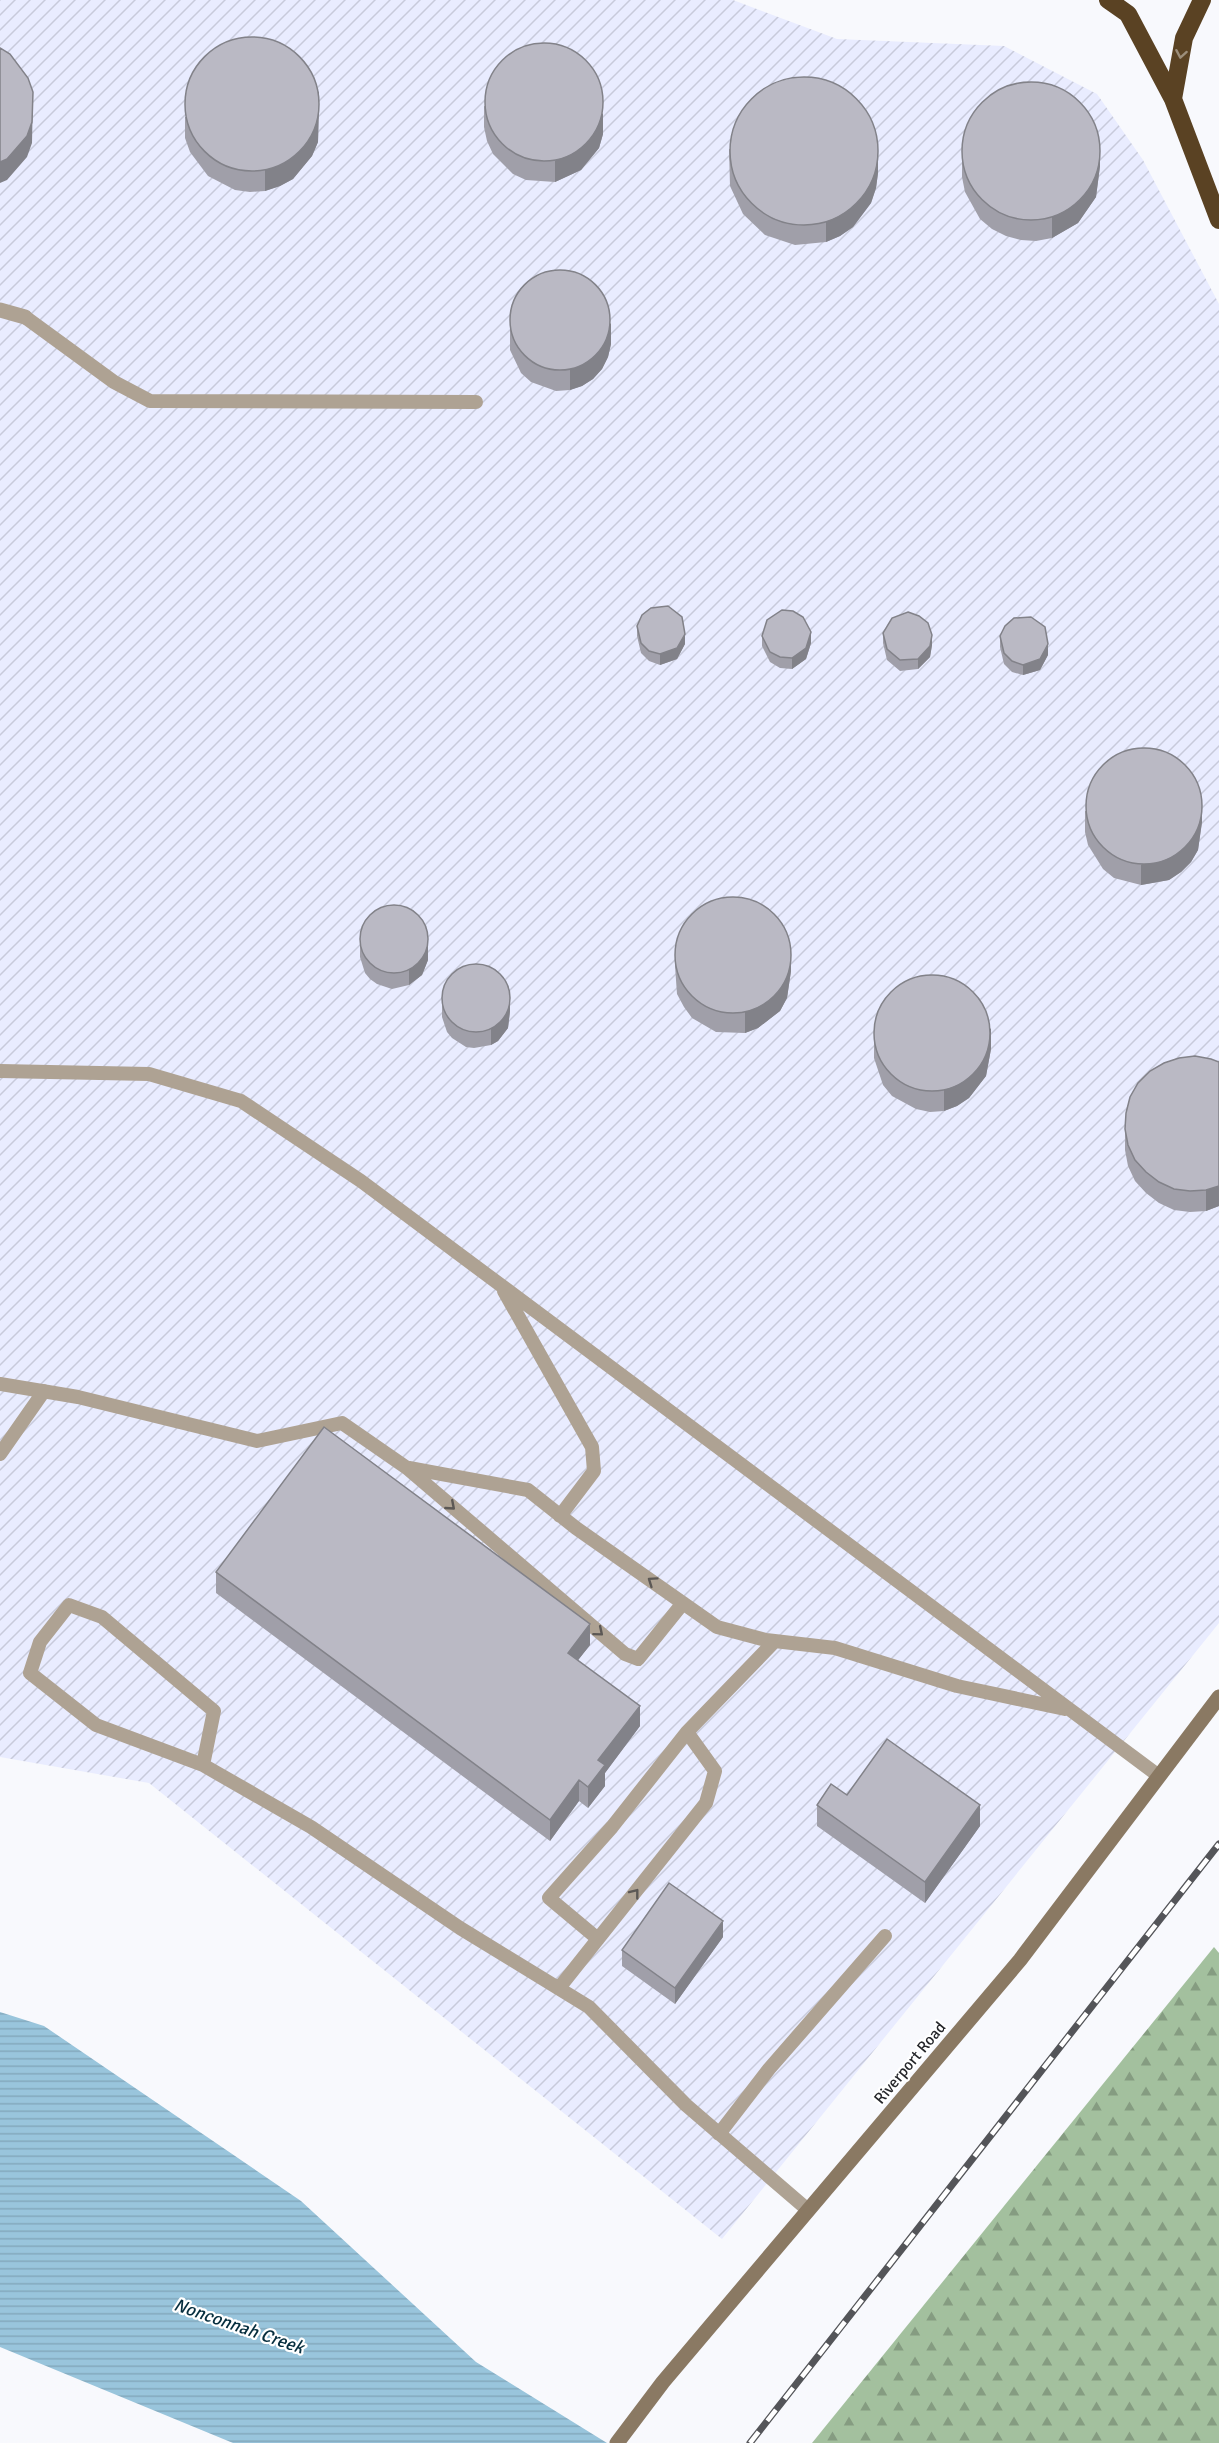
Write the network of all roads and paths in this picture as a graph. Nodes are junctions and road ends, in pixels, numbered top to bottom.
1 (1108, 0) edge
2 (1202, 0) edge
3 (1173, 99) junction
4 (1219, 220) edge
5 (0, 310) edge
6 (26, 317) joint
7 (476, 402) dead end
8 (0, 1071) edge
9 (501, 1286) junction
10 (0, 1384) edge
11 (44, 1392) junction
12 (0, 1455) edge
13 (407, 1468) junction
14 (560, 1516) junction
15 (683, 1603) junction
16 (775, 1641) junction
17 (1219, 1697) edge
18 (1070, 1710) junction
19 (687, 1732) junction
20 (203, 1766) junction
21 (1159, 1776) junction
22 (885, 1936) dead end
23 (598, 1939) junction
24 (559, 1988) junction
25 (719, 2134) junction
26 (808, 2210) junction
27 (617, 2443) edge

1 - 3 highway
2 -> 3 highway
3 - 4 highway
5 - 6 street
6 - 7 lane
8 - 9 lane
9 - 14 lane
9 - 18 lane
10 - 11 lane
11 - 12 lane
11 - 13 lane
13 - 14 lane
13 -> 15 lane
15 -> 14 lane
15 - 16 lane
16 - 18 lane
16 - 19 lane
17 - 21 main road, Riverport Road
18 - 21 lane
23 -> 19 lane
19 - 23 lane
20 - 20 lane
20 - 24 lane
21 - 26 main road, Riverport Road
22 - 25 lane
23 - 24 lane
24 - 25 lane
25 - 26 lane
26 - 27 main road, Riverport Road

